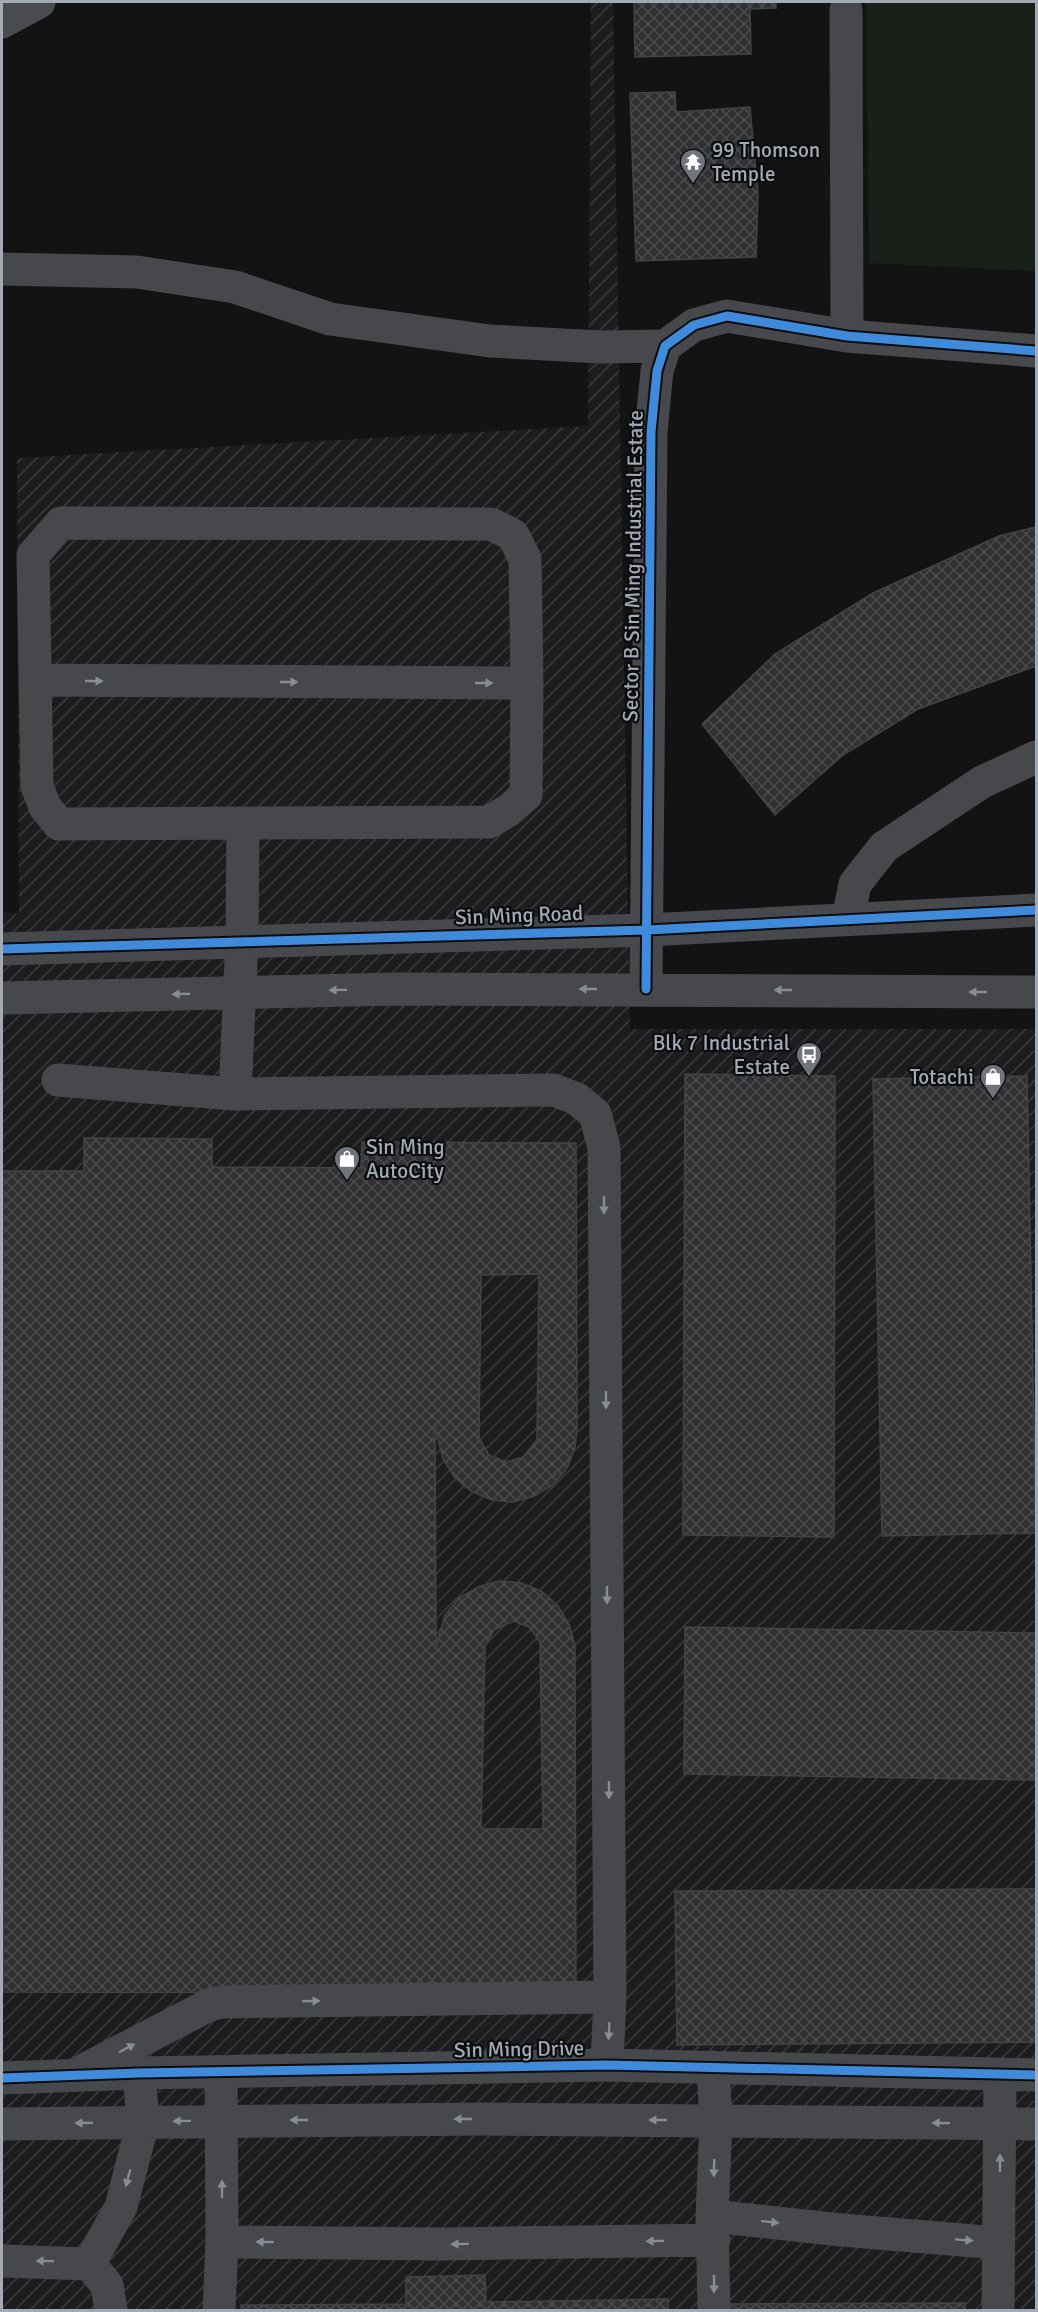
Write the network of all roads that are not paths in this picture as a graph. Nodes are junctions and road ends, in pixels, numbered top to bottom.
1 (39, 2) edge
2 (846, 10) dead end
3 (2, 22) edge
4 (2, 269) edge
5 (847, 336) junction
6 (666, 345) junction
7 (1036, 351) edge
8 (35, 680) junction
9 (527, 683) junction
10 (1036, 757) edge
11 (243, 823) junction
12 (1036, 910) edge
13 (848, 918) junction
14 (647, 930) junction
15 (242, 940) junction
16 (2, 949) edge
17 (646, 989) junction
18 (1036, 992) edge
19 (239, 993) junction
20 (11, 1002) edge
21 (58, 1080) dead end
22 (235, 1094) junction
23 (610, 1997) junction
24 (607, 2065) junction
25 (713, 2067) junction
26 (221, 2072) junction
27 (139, 2073) junction
28 (75, 2075) junction
29 (1000, 2075) junction
30 (1036, 2075) edge
31 (2, 2078) edge
32 (222, 2121) junction
33 (716, 2121) junction
34 (143, 2122) junction
35 (2, 2124) edge
36 (1000, 2124) junction
37 (1036, 2124) edge
38 (713, 2228) junction
39 (222, 2242) junction
40 (998, 2242) junction
41 (2, 2261) edge
42 (89, 2264) junction
43 (111, 2310) edge
44 (219, 2310) edge
45 (714, 2310) edge
46 (998, 2310) edge

1 - 3 main road
2 - 5 street
4 - 6 street
5 - 6 street
5 - 7 street
6 - 14 street, Sector B Sin Ming Industrial Estate
8 -> 9 street
8 - 9 street
8 - 11 street
9 - 11 street
10 - 13 street
11 - 15 street
12 - 13 street, Sin Ming Road
13 - 14 street, Sin Ming Road
14 - 15 street, Sin Ming Road
14 - 17 street, Sector B Sin Ming Industrial Estate
15 - 16 street, Sin Ming Road
15 - 19 street
18 -> 17 street
17 -> 19 street
19 -> 20 street
19 - 22 street
21 - 22 street
22 -> 23 street
23 -> 24 street
28 -> 23 street
24 - 25 street, Sin Ming Drive
24 - 26 street, Sin Ming Drive
25 - 29 street, Sin Ming Drive
25 - 33 street
26 - 27 street, Sin Ming Drive
26 - 32 street
27 - 28 street, Sin Ming Drive
27 - 34 street
28 - 31 street, Sin Ming Drive
29 - 30 street, Sin Ming Drive
29 - 36 street
33 -> 32 street
32 -> 34 street
39 -> 32 street
36 -> 33 street
33 -> 38 street
34 -> 35 street
34 -> 42 street
36 - 37 street
40 -> 36 street
38 -> 39 street
38 -> 40 street
38 -> 45 street
39 - 44 street
40 - 46 street
42 -> 41 street
42 - 43 street

